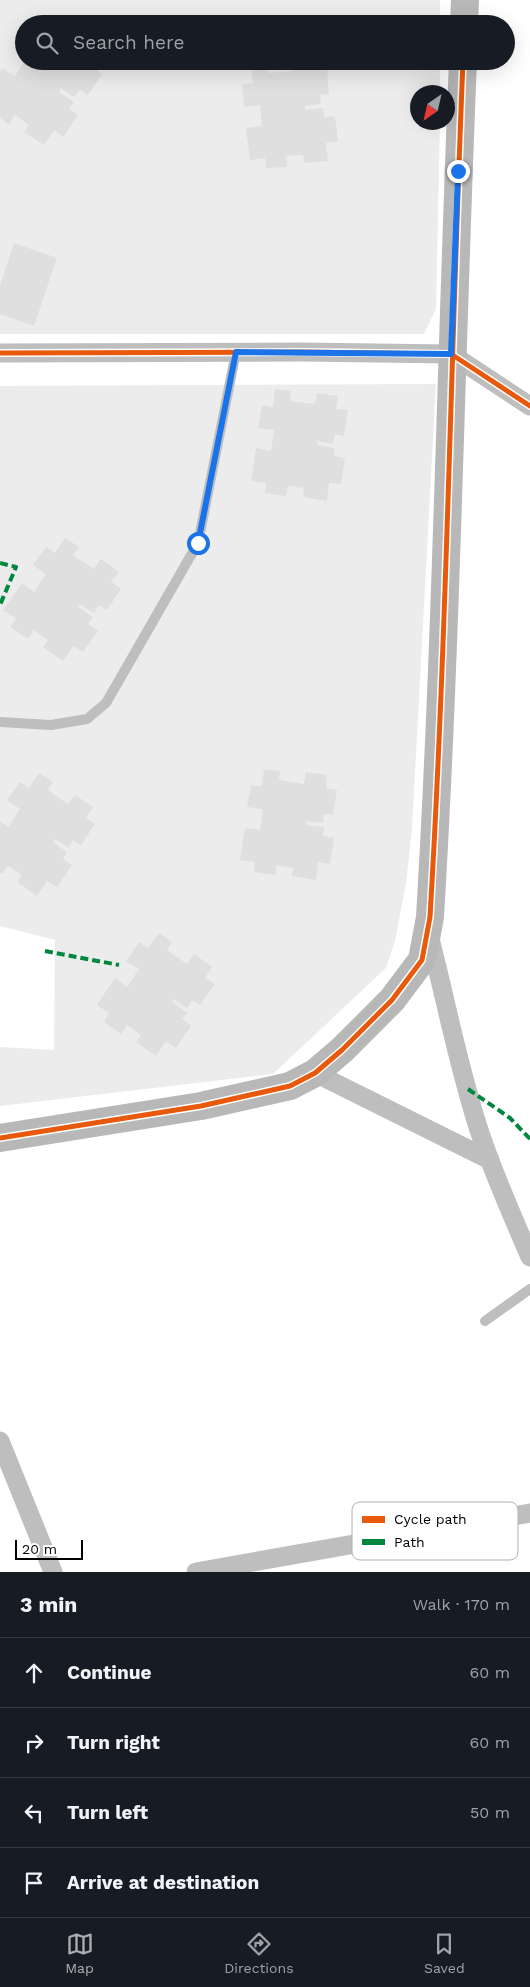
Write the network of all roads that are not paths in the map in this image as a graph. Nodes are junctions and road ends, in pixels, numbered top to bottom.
1 (465, 0) edge
2 (464, 15) edge
3 (463, 70) edge
4 (236, 352) junction
5 (0, 353) edge
6 (451, 354) junction
7 (530, 406) edge
8 (0, 722) edge
9 (428, 929) junction
10 (315, 1073) junction
11 (0, 1138) edge
12 (490, 1160) junction
13 (530, 1257) edge
14 (530, 1289) edge
15 (485, 1322) dead end
16 (0, 1441) edge
17 (352, 1544) edge
18 (53, 1572) edge
19 (196, 1572) edge

1 - 2 street
3 - 6 street
4 - 5 street
4 - 6 street
4 - 8 lane
6 - 7 street
6 - 9 street
9 - 10 street
9 - 12 street
10 - 11 street
10 - 12 street
12 - 13 street
14 - 15 lane
16 - 18 street
17 - 19 street

